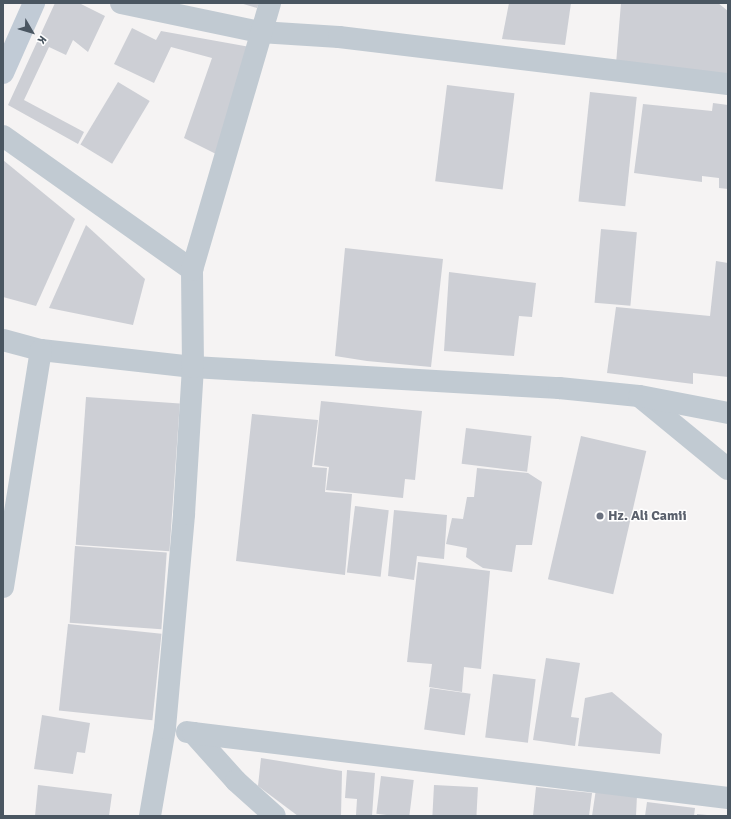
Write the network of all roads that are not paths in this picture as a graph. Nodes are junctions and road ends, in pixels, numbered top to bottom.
1 (34, 3) edge
2 (121, 3) edge
3 (270, 3) edge
4 (260, 32) junction
5 (3, 73) edge
6 (728, 84) edge
7 (3, 136) edge
8 (192, 270) junction
9 (3, 340) edge
10 (41, 350) junction
11 (193, 367) junction
12 (639, 396) junction
13 (728, 413) edge
14 (728, 469) edge
15 (3, 587) edge
16 (164, 728) junction
17 (193, 733) junction
18 (728, 798) edge
19 (150, 816) edge
20 (275, 816) edge

1 - 5 main road
2 - 4 street
3 - 4 street
4 - 6 street
4 - 8 street
7 - 8 street
8 - 11 street
9 - 10 street
10 - 11 street
10 - 15 street
11 - 12 street
11 - 16 street
12 - 13 street
12 - 14 street
16 - 17 street
16 - 19 street
17 - 18 street
17 - 20 street

